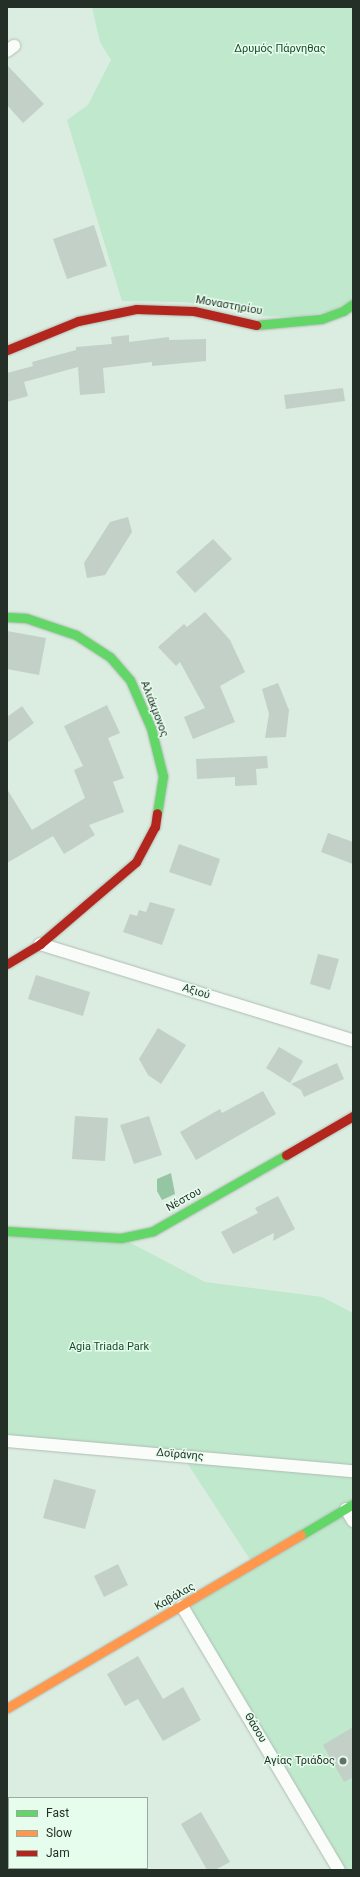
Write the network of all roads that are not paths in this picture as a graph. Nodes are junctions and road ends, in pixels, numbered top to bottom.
1 (353, 304) edge
2 (7, 350) edge
3 (7, 617) edge
4 (40, 944) junction
5 (7, 964) edge
6 (353, 1040) edge
7 (353, 1116) edge
8 (7, 1231) edge
9 (7, 1441) edge
10 (353, 1471) edge
11 (349, 1506) edge
12 (353, 1521) edge
13 (182, 1606) junction
14 (7, 1708) edge
15 (339, 1870) edge

1 - 2 street, Μοναστηρίου
3 - 4 street, Αλιάκμονος
4 - 5 street, Αλιάκμονος
4 - 6 street, Αξιού
7 - 8 street, Νέστου
9 - 10 street, Δοϊράνης
11 - 12 street
11 - 13 street, Καβάλας
13 - 14 street, Καβάλας
13 - 15 street, Θάσου

